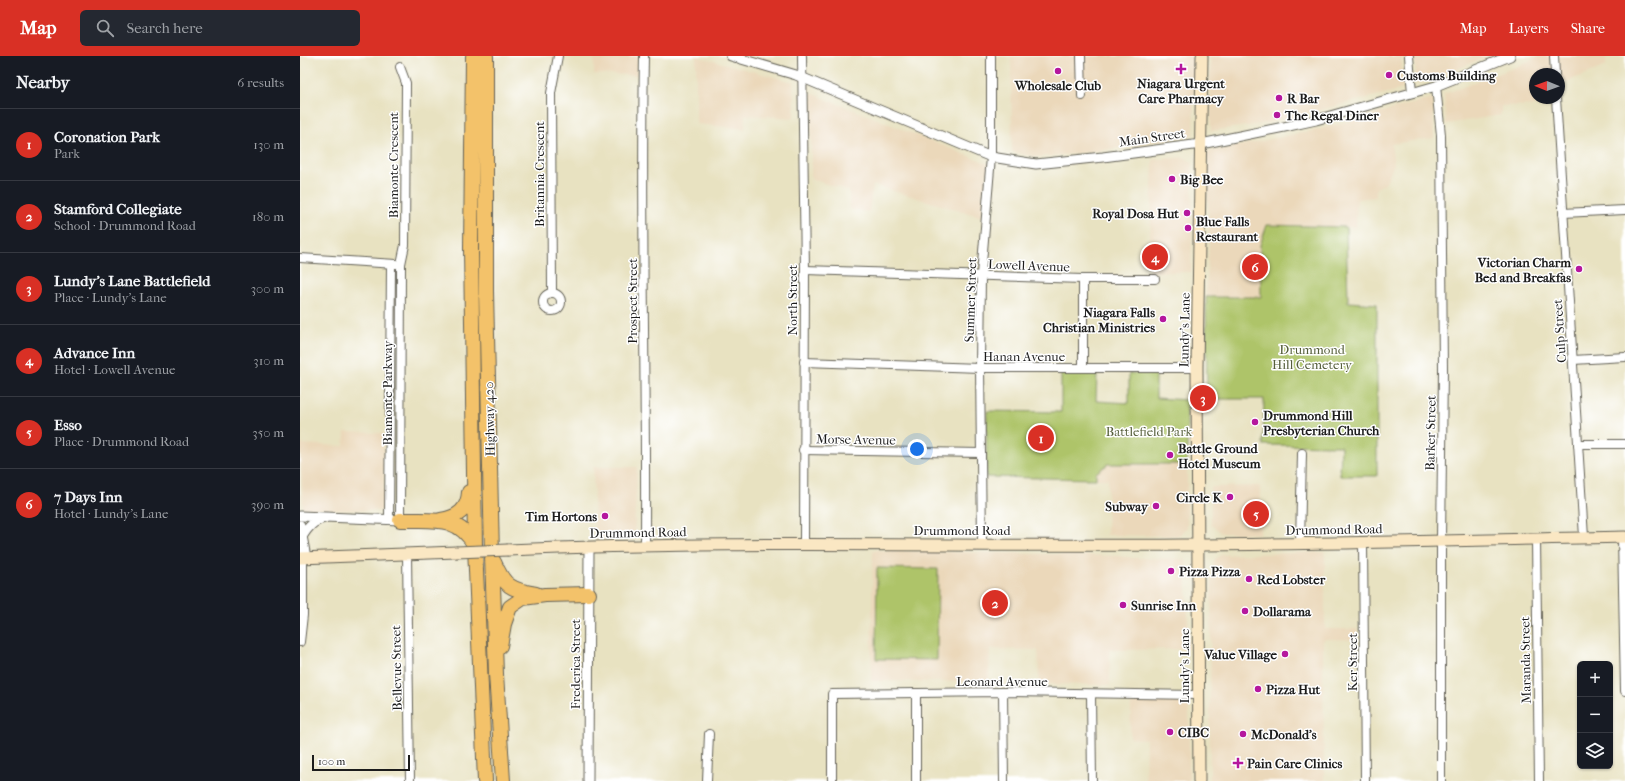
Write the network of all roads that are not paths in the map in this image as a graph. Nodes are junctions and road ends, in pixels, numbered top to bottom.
1 (473, 56) edge
2 (486, 56) edge
3 (558, 56) edge
4 (644, 56) edge
5 (731, 56) edge
6 (802, 56) edge
7 (991, 56) edge
8 (1081, 56) edge
9 (1202, 56) edge
10 (1409, 56) edge
11 (1510, 56) edge
12 (1554, 56) edge
13 (400, 67) dead end
14 (1555, 68) edge
15 (802, 77) junction
16 (1436, 86) junction
17 (1412, 94) junction
18 (1082, 96) dead end
19 (1556, 104) edge
20 (1201, 144) junction
21 (991, 157) junction
22 (1625, 210) edge
23 (1563, 213) junction
24 (300, 258) edge
25 (391, 264) junction
26 (400, 264) junction
27 (805, 270) junction
28 (982, 275) junction
29 (1083, 279) junction
30 (1155, 279) dead end
31 (552, 293) dead end
32 (1625, 357) edge
33 (1573, 360) junction
34 (804, 362) junction
35 (980, 368) junction
36 (1083, 368) junction
37 (1197, 368) junction
38 (1578, 444) junction
39 (1625, 444) edge
40 (803, 450) junction
41 (981, 453) junction
42 (1302, 453) dead end
43 (474, 468) junction
44 (300, 516) edge
45 (331, 517) junction
46 (395, 520) junction
47 (436, 521) junction
48 (300, 524) edge
49 (302, 537) junction
50 (1624, 537) edge
51 (1584, 538) junction
52 (1536, 539) junction
53 (1441, 540) junction
54 (1363, 542) junction
55 (804, 544) junction
56 (982, 544) junction
57 (1300, 544) junction
58 (1198, 545) junction
59 (645, 546) junction
60 (475, 547) junction
61 (589, 547) junction
62 (407, 554) junction
63 (492, 555) junction
64 (301, 557) edge
65 (589, 594) junction
66 (545, 595) junction
67 (300, 642) edge
68 (496, 674) junction
69 (1625, 691) edge
70 (1003, 692) junction
71 (916, 693) junction
72 (1091, 694) junction
73 (1198, 695) junction
74 (709, 734) dead end
75 (410, 781) edge
76 (485, 781) edge
77 (503, 781) edge
78 (588, 781) edge
79 (707, 781) edge
80 (832, 781) edge
81 (916, 781) edge
82 (1004, 781) edge
83 (1092, 781) edge
84 (1199, 781) edge
85 (1365, 781) edge
86 (1441, 781) edge
87 (1539, 781) edge

1 - 43 highway, Highway 420
2 - 63 highway, Highway 420
3 - 31 street, Britannia Crescent
4 - 59 street, Prospect Street
5 - 15 street, Main Street
6 - 15 street, North Street
7 - 21 street, Summer Street
8 - 18 street
9 - 20 main road, Lundy's Lane
10 - 17 street
11 - 16 street, Main Street
12 - 14 street
13 - 26 street, Biamonte Crescent
15 - 21 street, Main Street
15 - 27 street, North Street
16 - 17 street, Main Street
16 - 53 street, Barker Street
17 - 20 street, Main Street
19 - 23 street, Culp Street
20 - 21 street, Main Street
20 - 37 main road, Lundy's Lane
21 - 28 street, Summer Street
22 - 23 street
23 - 33 street, Culp Street
24 - 25 street
25 - 26 street
25 - 46 street, Biamonte Parkway
26 - 46 street, Biamonte Parkway
27 - 28 street, Lowell Avenue
27 - 34 street, North Street
28 - 29 street, Lowell Avenue
28 - 35 street, Summer Street
29 - 30 street, Lowell Avenue
29 - 36 street
32 - 33 street
33 - 38 street, Culp Street
34 - 35 street, Hanan Avenue
34 - 40 street, North Street
35 - 36 street, Hanan Avenue
35 - 41 street, Summer Street
36 - 37 street, Hanan Avenue
37 - 58 main road, Lundy's Lane
38 - 39 street
38 - 51 street, Culp Street
40 - 41 street, Morse Avenue
40 - 55 street, North Street
41 - 56 street, Summer Street
42 - 57 street
43 - 47 highway
43 - 60 highway, Highway 420
44 - 45 street
45 - 46 street
45 - 49 street
46 - 47 highway
47 - 60 highway
48 - 49 street
49 - 64 street
50 - 51 main road, Drummond Road
50 - 69 street
51 - 52 main road, Drummond Road
52 - 53 main road, Drummond Road
52 - 87 street, Maranda Street
53 - 54 main road, Drummond Road
53 - 86 street, Barker Street
54 - 57 main road, Drummond Road
54 - 85 street, Ker Street
55 - 56 main road, Drummond Road
55 - 59 main road, Drummond Road
56 - 58 main road, Drummond Road
57 - 58 main road, Drummond Road
58 - 73 main road, Lundy's Lane
59 - 61 main road, Drummond Road
60 - 76 highway, Highway 420
61 - 62 main road, Drummond Road, bridge
61 - 65 street, Frederica Street
62 - 64 main road, Drummond Road
62 - 75 street, Bellevue Street
63 - 66 highway
63 - 68 highway, Highway 420
64 - 67 street
65 - 66 highway
65 - 78 street, Frederica Street
66 - 68 highway
68 - 77 highway, Highway 420
70 - 71 street, Leonard Avenue
70 - 72 street, Leonard Avenue
70 - 82 street
71 - 80 street, Leonard Avenue
71 - 81 street
72 - 73 street, Leonard Avenue
72 - 83 street
73 - 84 main road, Lundy's Lane
74 - 79 street

